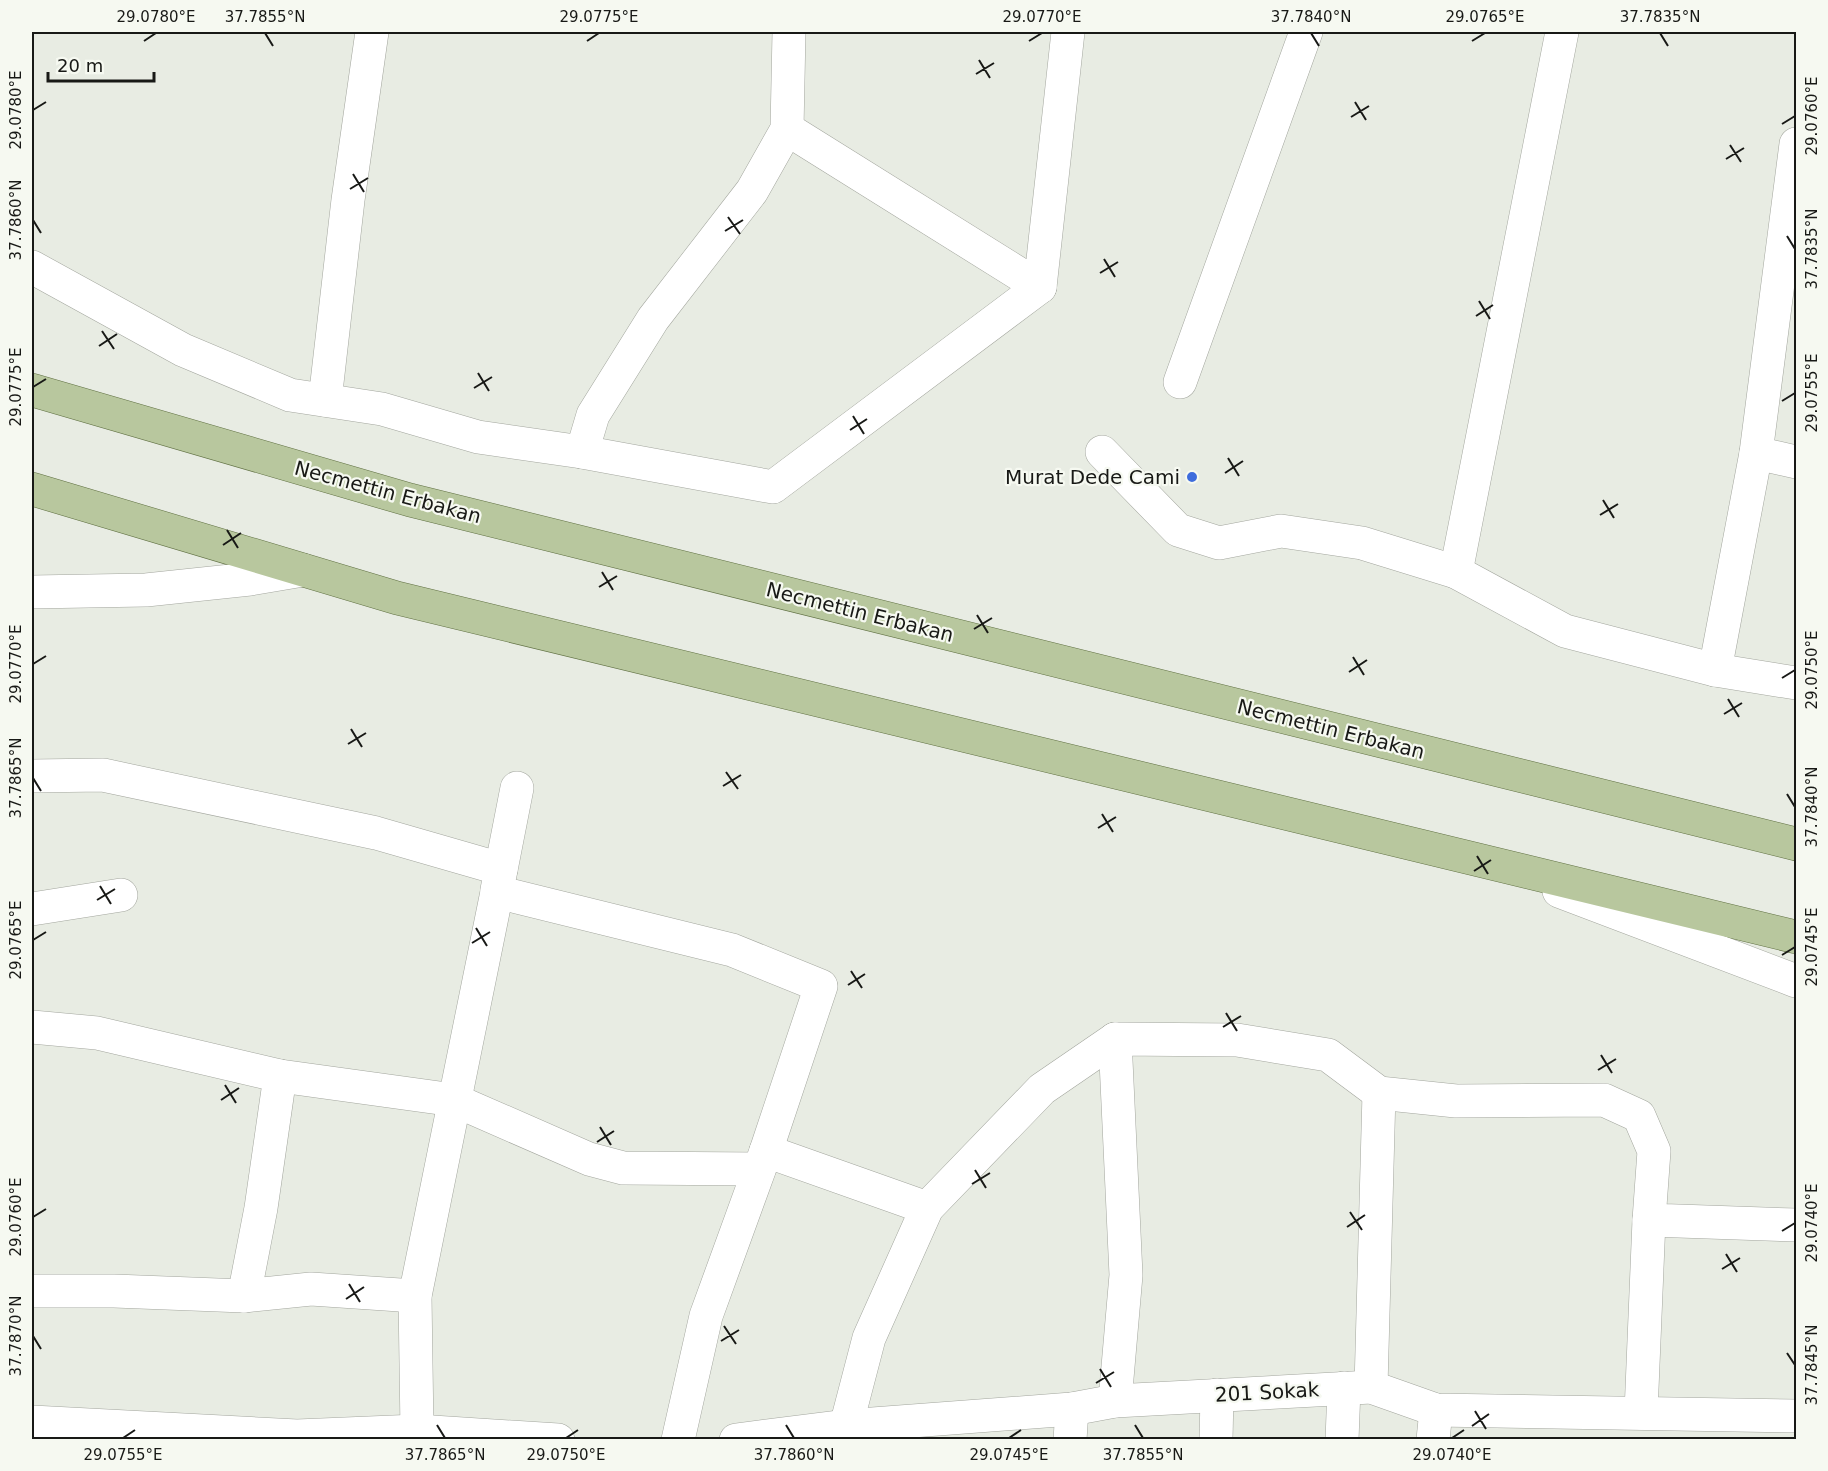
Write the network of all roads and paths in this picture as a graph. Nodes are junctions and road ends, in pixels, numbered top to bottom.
1 (372, 32) edge
2 (789, 32) edge
3 (1068, 32) edge
4 (1306, 32) edge
5 (1562, 32) edge
6 (787, 129) junction
7 (1797, 144) edge
8 (32, 267) edge
9 (1040, 287) junction
10 (1180, 382) dead end
11 (32, 390) edge
12 (325, 400) junction
13 (582, 452) junction
14 (1102, 452) dead end
15 (1756, 453) junction
16 (1797, 462) edge
17 (32, 489) edge
18 (303, 570) junction
19 (1456, 572) junction
20 (32, 592) edge
21 (1715, 670) junction
22 (1797, 683) edge
23 (32, 776) edge
24 (516, 788) dead end
25 (1797, 844) edge
26 (1479, 860) junction
27 (499, 880) junction
28 (122, 895) dead end
29 (32, 909) edge
30 (1797, 937) edge
31 (1797, 981) edge
32 (32, 1027) edge
33 (1115, 1039) junction
34 (280, 1076) junction
35 (1379, 1093) junction
36 (454, 1100) junction
37 (762, 1160) junction
38 (927, 1208) junction
39 (1649, 1220) junction
40 (1797, 1225) edge
41 (32, 1291) edge
42 (244, 1296) junction
43 (415, 1296) junction
44 (1357, 1387) junction
45 (1216, 1395) junction
46 (1115, 1401) junction
47 (1641, 1413) junction
48 (32, 1422) edge
49 (1071, 1424) edge
50 (1778, 1424) edge
51 (1434, 1425) edge
52 (846, 1426) junction
53 (1602, 1426) edge
54 (417, 1431) junction
55 (297, 1438) edge
56 (558, 1440) edge
57 (678, 1440) edge
58 (736, 1440) edge
59 (1216, 1440) edge
60 (1342, 1440) edge

1 - 12 street
2 - 6 street
3 - 9 street
4 - 10 street
5 - 19 street
6 - 9 street
6 - 13 street
7 - 15 street
8 - 12 street
9 - 13 street
11 - 25 main road, Necmettin Erbakan
12 - 13 street
14 - 19 street
15 - 16 street
15 - 21 street
17 - 18 main road
18 - 20 street
18 - 26 main road
19 - 21 street
21 - 22 street
23 - 27 street
24 - 27 street
26 - 30 main road
26 - 31 street
27 - 36 street
27 - 37 street
28 - 29 street
32 - 34 street
33 - 35 street
33 - 38 street
33 - 46 street
34 - 36 street
34 - 42 street
35 - 39 street
35 - 44 street
36 - 37 street
36 - 43 street
37 - 38 street
37 - 57 street
38 - 52 street
39 - 40 street
39 - 47 street
41 - 42 street
42 - 43 street
43 - 54 street
44 - 45 street, 201 Sokak
44 - 51 street, 201 Sokak
44 - 60 street
45 - 46 street, 201 Sokak
45 - 59 street
46 - 49 street, 201 Sokak
47 - 50 street, 201 Sokak
47 - 53 street, 201 Sokak
48 - 55 street
49 - 52 street, 201 Sokak
51 - 53 street, 201 Sokak
52 - 58 street, 201 Sokak
54 - 55 street
54 - 56 street

